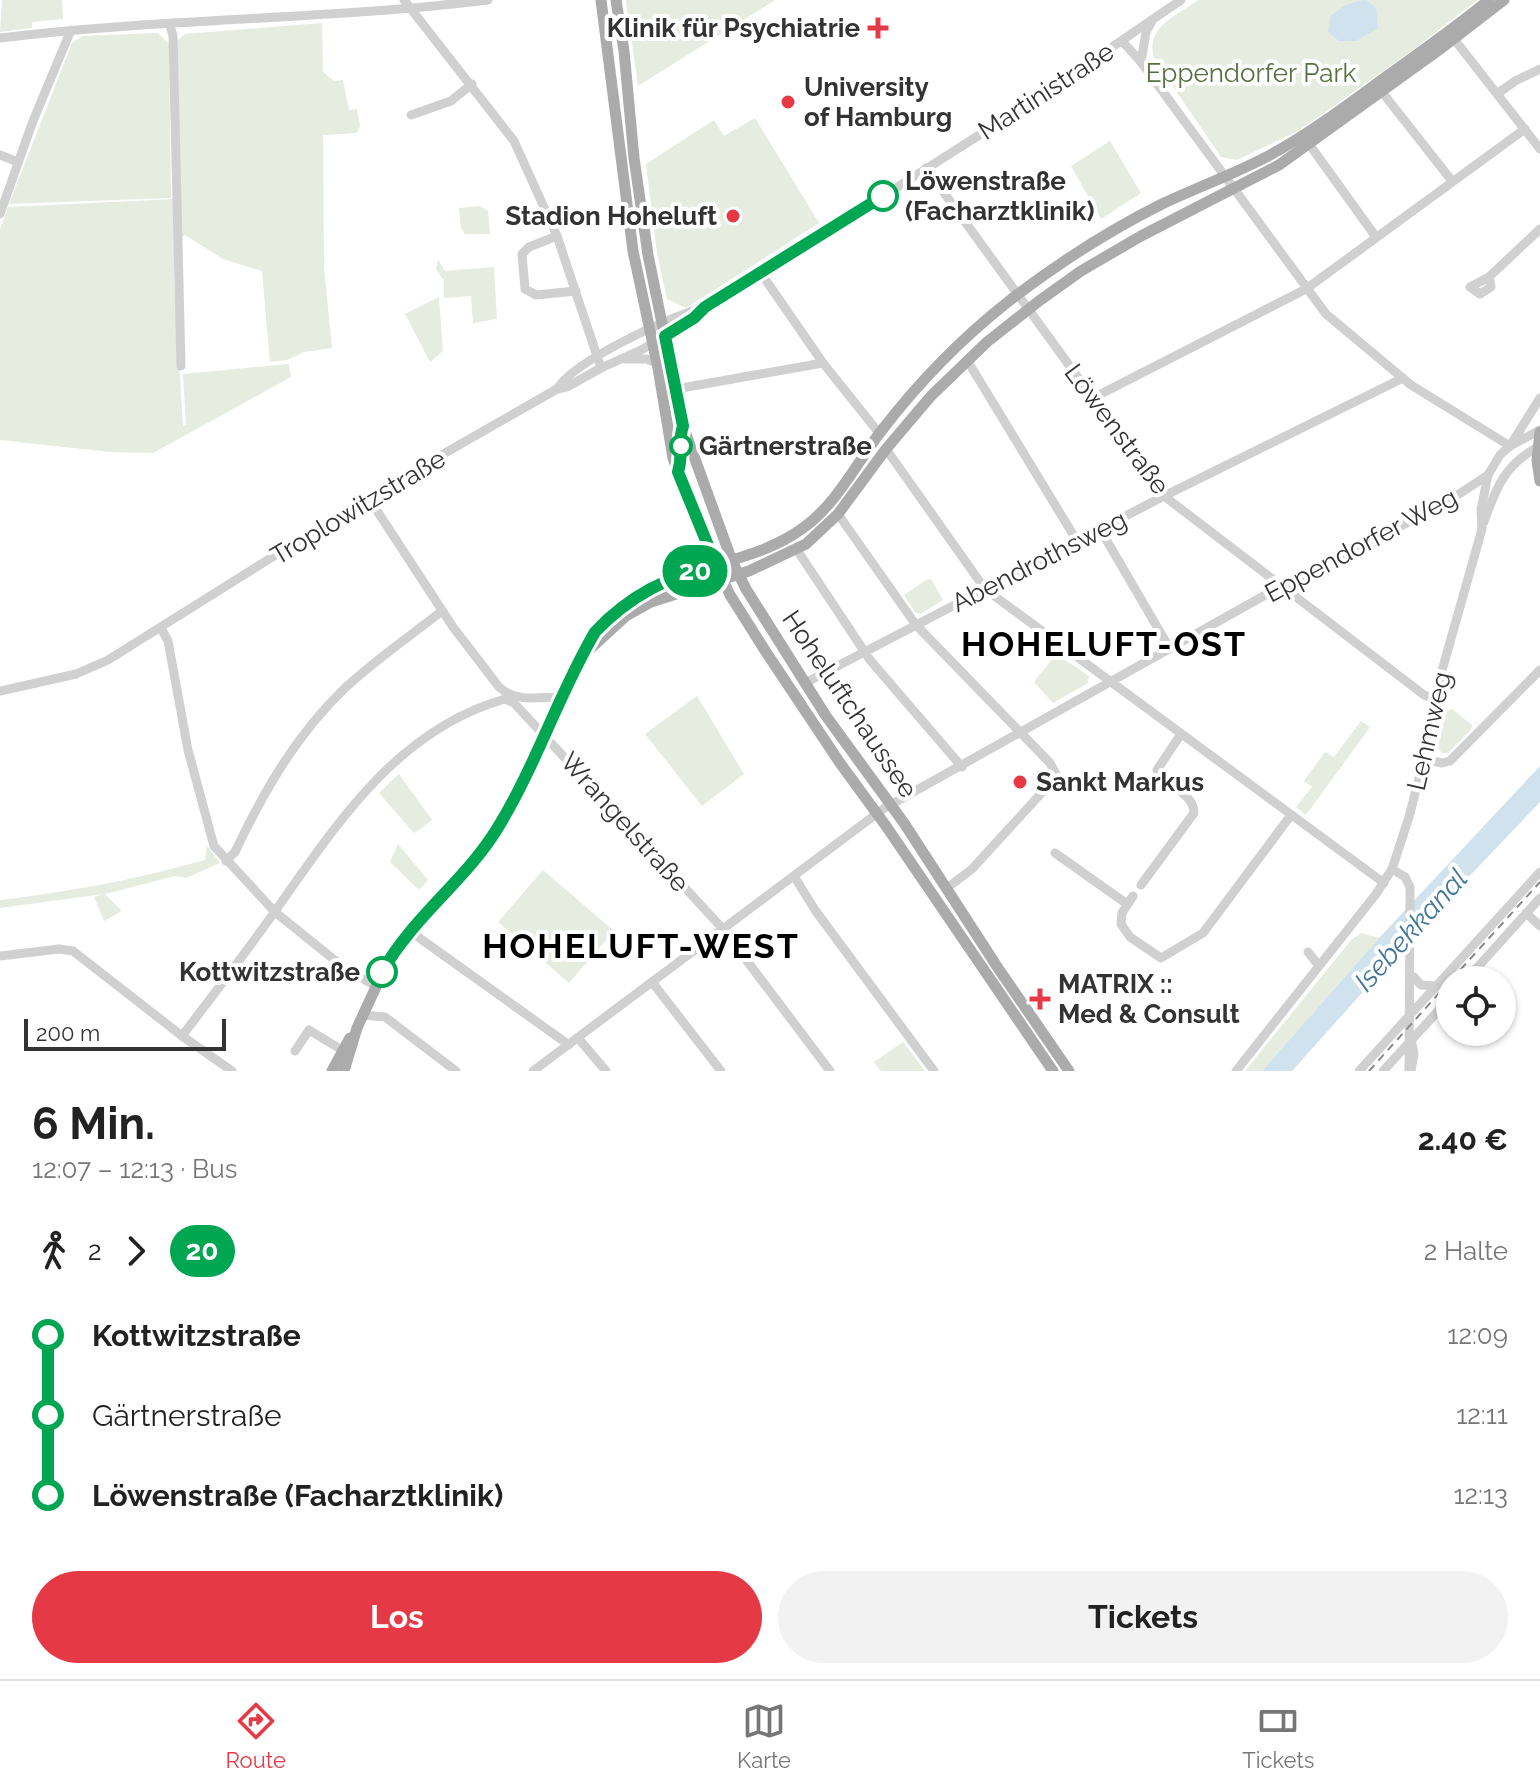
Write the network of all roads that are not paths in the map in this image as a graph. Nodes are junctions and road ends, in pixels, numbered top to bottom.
1 (488, 0) edge
2 (601, 0) edge
3 (616, 0) edge
4 (1181, 0) edge
5 (1489, 0) edge
6 (1504, 0) edge
7 (407, 4) edge
8 (1155, 18) junction
9 (170, 25) junction
10 (71, 30) junction
11 (0, 38) edge
12 (1454, 39) junction
13 (1122, 41) junction
14 (1141, 62) junction
15 (1540, 69) edge
16 (472, 84) junction
17 (1382, 92) junction
18 (1497, 94) junction
19 (411, 115) dead end
20 (1525, 129) junction
21 (1309, 144) junction
22 (1540, 149) edge
23 (0, 155) edge
24 (18, 162) junction
25 (926, 168) junction
26 (1223, 176) junction
27 (1452, 181) junction
28 (1234, 189) junction
29 (0, 214) edge
30 (1540, 229) edge
31 (557, 236) junction
32 (1376, 237) junction
33 (761, 273) junction
34 (1489, 277) dead end
35 (1306, 289) junction
36 (576, 291) junction
37 (1018, 295) junction
38 (1028, 310) junction
39 (658, 333) junction
40 (596, 357) junction
41 (618, 360) junction
42 (967, 360) junction
43 (657, 363) junction
44 (823, 363) junction
45 (181, 366) dead end
46 (601, 368) junction
47 (1403, 378) junction
48 (557, 389) junction
49 (676, 389) junction
50 (1093, 398) junction
51 (1540, 398) edge
52 (1540, 431) edge
53 (879, 433) junction
54 (1510, 446) junction
55 (1539, 446) edge
56 (886, 449) junction
57 (1488, 475) junction
58 (1540, 481) edge
59 (1164, 496) junction
60 (368, 497) junction
61 (838, 514) junction
62 (1100, 529) junction
63 (1482, 529) junction
64 (1077, 541) junction
65 (797, 550) junction
66 (732, 561) junction
67 (716, 565) junction
68 (739, 575) junction
69 (723, 579) junction
70 (1283, 587) junction
71 (985, 589) junction
72 (442, 611) junction
73 (916, 625) junction
74 (161, 628) junction
75 (1170, 649) junction
76 (586, 652) junction
77 (865, 652) junction
78 (1540, 670) edge
79 (1113, 681) junction
80 (805, 683) junction
81 (0, 691) edge
82 (506, 697) junction
83 (561, 697) junction
84 (1434, 699) junction
85 (1020, 734) junction
86 (1181, 734) junction
87 (544, 735) junction
88 (1424, 759) junction
89 (962, 767) junction
90 (891, 805) junction
91 (876, 814) junction
92 (1291, 815) junction
93 (1055, 853) dead end
94 (226, 861) junction
95 (1392, 869) junction
96 (1540, 872) edge
97 (794, 876) junction
98 (1384, 883) junction
99 (1141, 885) dead end
100 (947, 888) junction
101 (1540, 898) edge
102 (275, 912) junction
103 (1526, 913) junction
104 (1540, 926) edge
105 (723, 929) junction
106 (411, 932) junction
107 (1308, 952) dead end
108 (0, 956) edge
109 (1319, 966) junction
110 (1479, 966) edge
111 (1412, 972) junction
112 (652, 982) junction
113 (375, 986) junction
114 (1435, 986) junction
115 (1410, 1013) junction
116 (1436, 1013) edge
117 (363, 1015) junction
118 (357, 1028) junction
119 (182, 1036) junction
120 (578, 1038) junction
121 (1410, 1041) junction
122 (569, 1045) junction
123 (342, 1050) junction
124 (295, 1051) dead end
125 (232, 1071) edge
126 (332, 1071) edge
127 (344, 1071) edge
128 (456, 1071) edge
129 (533, 1071) edge
130 (606, 1071) edge
131 (721, 1071) edge
132 (830, 1071) edge
133 (934, 1071) edge
134 (1053, 1071) edge
135 (1069, 1071) edge
136 (1236, 1071) edge
137 (1359, 1071) edge
138 (1383, 1071) edge
139 (1410, 1071) edge

1 - 7 street
2 - 39 main road
3 - 39 main road
4 - 8 street, Martinistraße
5 - 26 main road
6 - 12 main road
7 - 9 street
7 - 16 street
8 - 13 street, Martinistraße
8 - 14 street
9 - 10 street
9 - 45 street
10 - 11 street
10 - 24 street
12 - 17 main road
12 - 18 street
13 - 14 street
13 - 25 street, Martinistraße
14 - 26 street
15 - 18 street
16 - 19 street
16 - 31 street
17 - 21 main road
17 - 27 street
18 - 20 street
20 - 22 street
20 - 27 street
21 - 28 main road
21 - 32 street
23 - 24 street
24 - 29 street
25 - 33 street, Martinistraße
25 - 37 street, Löwenstraße
26 - 28 street
26 - 37 main road
27 - 32 street
28 - 35 street
28 - 38 main road
30 - 34 street
31 - 36 street
31 - 36 street
32 - 35 street
33 - 39 street, Martinistraße
33 - 44 street
35 - 47 street
35 - 50 street
36 - 40 street
37 - 38 street, Löwenstraße
37 - 53 main road
38 - 42 main road
38 - 50 street, Löwenstraße
39 - 40 street, Troplowitzstraße
39 - 41 street, Troplowitzstraße
39 - 43 main road, Hoheluftchaussee
39 - 46 street
39 - 49 main road, Hoheluftchaussee
40 - 46 street
40 - 48 street, Troplowitzstraße
41 - 43 street
41 - 46 street, Troplowitzstraße
42 - 56 main road
42 - 64 street
43 - 67 main road, Hoheluftchaussee
44 - 49 street
44 - 53 street
46 - 48 street, Troplowitzstraße
47 - 54 street
47 - 59 street, Abendrothsweg
48 - 60 street, Troplowitzstraße
49 - 66 main road, Hoheluftchaussee
50 - 59 street, Löwenstraße
51 - 54 street
52 - 54 street, Eppendorfer Weg
52 - 55 main road
53 - 66 main road
54 - 57 street, Eppendorfer Weg
55 - 58 main road
55 - 63 street, Eppendorfer Weg
56 - 61 main road
56 - 71 street
57 - 63 street, Lehmweg
57 - 70 street, Eppendorfer Weg
59 - 62 street, Abendrothsweg
59 - 70 street, Löwenstraße
60 - 72 street, Wrangelstraße
60 - 74 street, Troplowitzstraße
61 - 65 main road
61 - 73 street
62 - 64 street, Abendrothsweg
62 - 75 street
63 - 84 street, Lehmweg
64 - 71 street, Abendrothsweg
65 - 68 main road
65 - 77 street
66 - 67 main road
66 - 68 main road, Hoheluftchaussee
67 - 69 main road, Hoheluftchaussee
67 - 76 main road
68 - 69 main road
68 - 80 main road, Hoheluftchaussee
69 - 76 main road
69 - 91 main road, Hoheluftchaussee
70 - 75 street, Eppendorfer Weg
70 - 84 street, Löwenstraße
71 - 73 street, Abendrothsweg
71 - 79 street
72 - 82 street, Wrangelstraße
72 - 94 street
73 - 77 street, Abendrothsweg
73 - 85 street
74 - 81 street, Troplowitzstraße
74 - 94 street
75 - 79 street, Eppendorfer Weg
76 - 83 main road
77 - 80 street, Abendrothsweg
77 - 89 street
78 - 88 street
79 - 85 street, Eppendorfer Weg
79 - 86 street
80 - 90 main road, Hoheluftchaussee
82 - 83 street
82 - 87 street, Wrangelstraße
82 - 102 street
83 - 87 main road
84 - 88 street, Lehmweg
85 - 89 street, Eppendorfer Weg
85 - 100 street
86 - 92 street
86 - 99 street
87 - 105 street, Wrangelstraße
87 - 106 main road
88 - 95 street, Lehmweg
89 - 90 street, Eppendorfer Weg
90 - 91 street, Eppendorfer Weg
90 - 100 main road, Hoheluftchaussee
91 - 97 street, Eppendorfer Weg
91 - 134 main road, Hoheluftchaussee
92 - 93 street
92 - 98 street
94 - 102 street
95 - 98 street, Lehmweg
95 - 111 street
96 - 114 street
97 - 105 street, Eppendorfer Weg
97 - 133 street
98 - 109 street, Lehmweg
100 - 135 main road, Hoheluftchaussee
101 - 103 street
102 - 113 street
102 - 119 street
103 - 104 street
103 - 110 street
105 - 112 street, Eppendorfer Weg
105 - 132 street, Wrangelstraße
106 - 113 main road
106 - 122 street
107 - 109 street
108 - 119 street
109 - 136 street, Lehmweg
111 - 114 street
111 - 115 street
112 - 120 street, Eppendorfer Weg
112 - 131 street
113 - 117 main road
114 - 115 street
115 - 121 street
115 - 137 street
116 - 121 street
117 - 118 main road
117 - 128 street
118 - 123 main road
118 - 127 main road
119 - 125 street
120 - 122 street, Eppendorfer Weg
120 - 130 street
121 - 138 street
121 - 139 street
122 - 129 street, Eppendorfer Weg
123 - 124 street
123 - 126 main road

